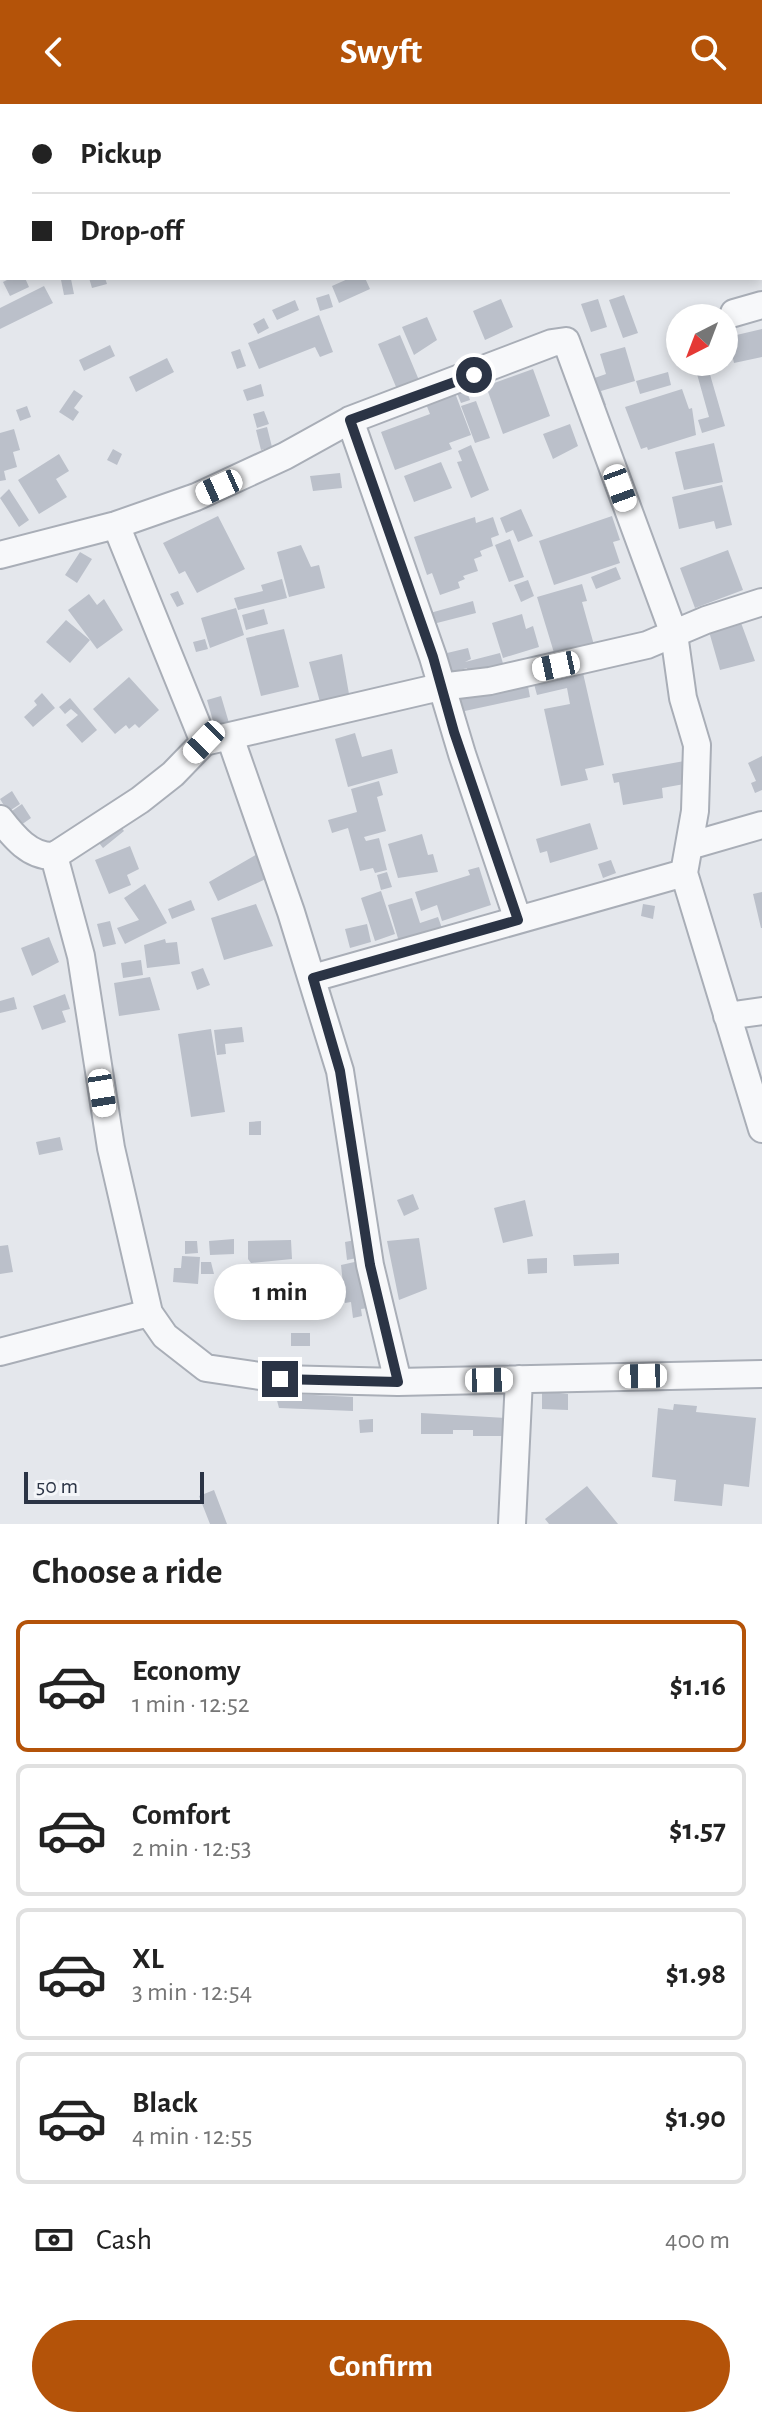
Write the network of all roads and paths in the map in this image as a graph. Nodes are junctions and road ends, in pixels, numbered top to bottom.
1 (762, 305) edge
2 (738, 312) edge
3 (350, 420) junction
4 (116, 525) junction
5 (0, 555) edge
6 (762, 602) edge
7 (674, 634) junction
8 (440, 687) junction
9 (230, 737) junction
10 (204, 742) junction
11 (0, 819) edge
12 (762, 825) edge
13 (689, 846) junction
14 (54, 856) junction
15 (684, 873) junction
16 (518, 920) junction
17 (313, 978) junction
18 (762, 1011) edge
19 (727, 1016) junction
20 (762, 1129) edge
21 (149, 1313) junction
22 (0, 1352) edge
23 (762, 1374) edge
24 (519, 1379) junction
25 (398, 1382) junction
26 (512, 1524) edge

1 - 2 street
3 - 4 street
3 - 7 street
3 - 8 street
4 - 5 street
4 - 10 street
6 - 7 street
7 - 8 street
7 - 13 street
8 - 9 street
8 - 16 street
9 - 10 street
9 - 17 street
10 - 14 street
11 - 14 street
12 - 13 street
13 - 15 street
14 - 21 street
15 - 16 street
15 - 19 street
16 - 17 street
17 - 25 street
18 - 19 street
19 - 20 street
21 - 22 street
21 - 25 street
23 - 24 street
24 - 25 street
24 - 26 street

